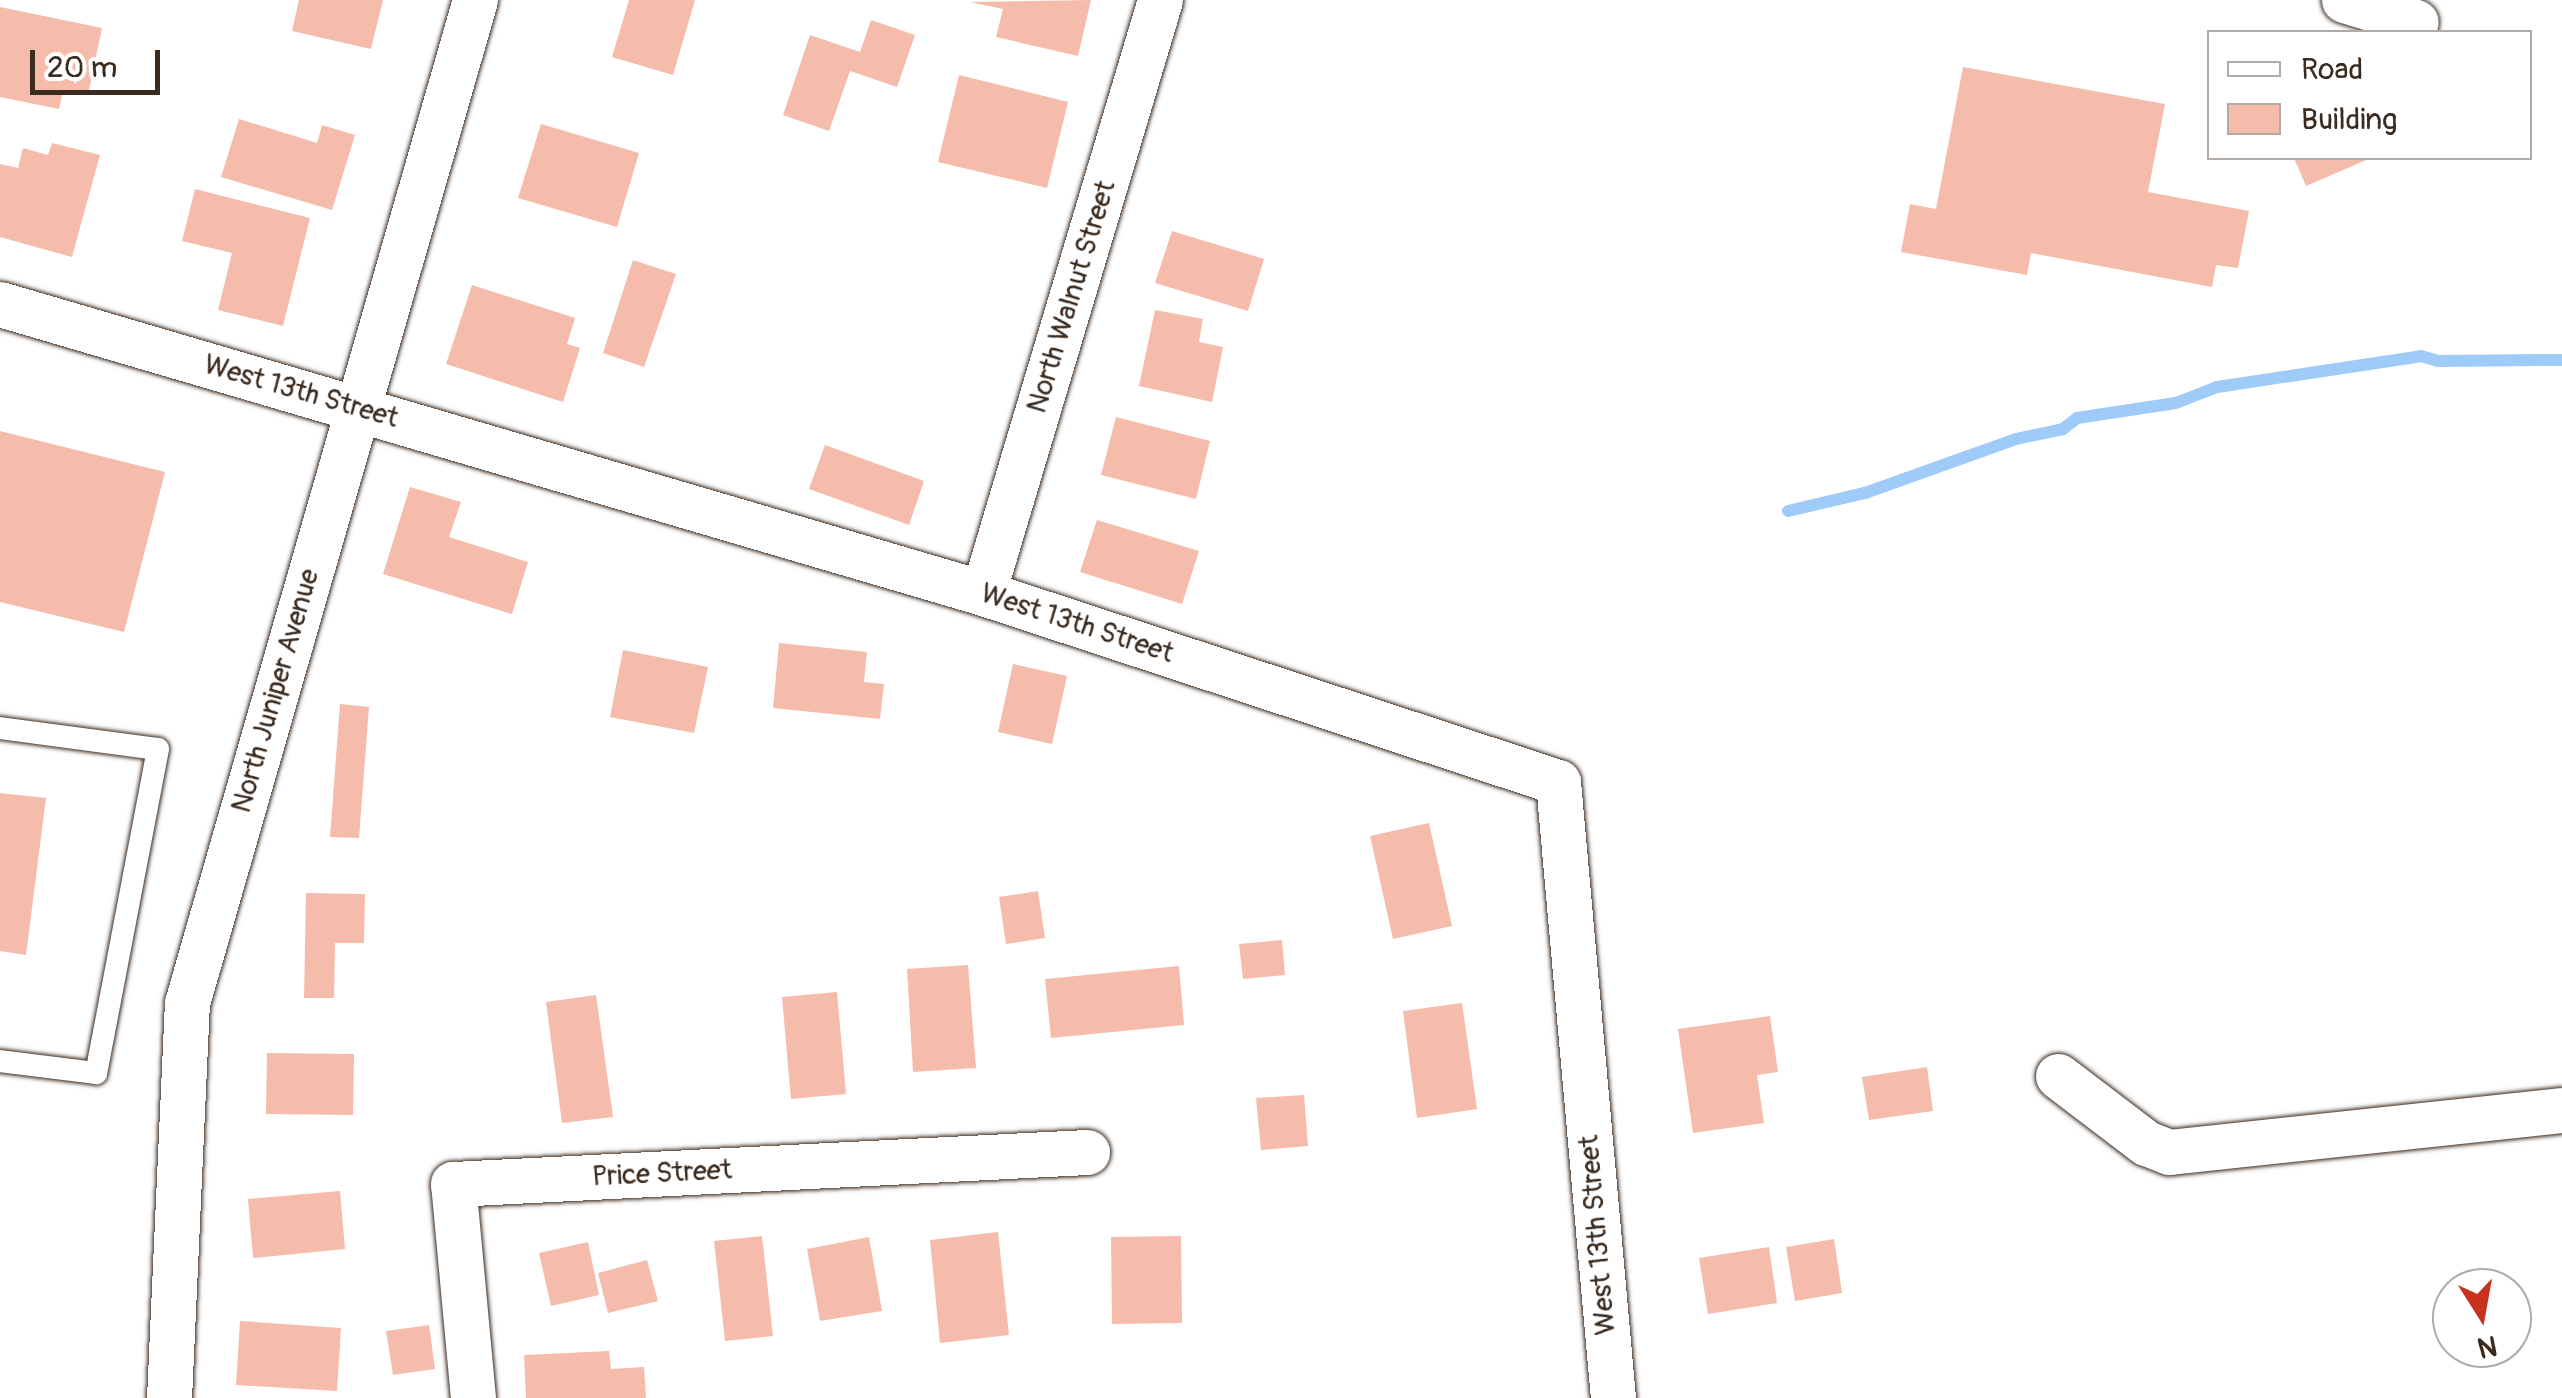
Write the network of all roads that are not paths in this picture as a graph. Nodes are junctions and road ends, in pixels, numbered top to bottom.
1 (475, 0) edge
2 (1160, 0) edge
3 (2344, 0) edge
4 (2416, 22) dead end
5 (0, 304) edge
6 (357, 408) junction
7 (984, 593) junction
8 (0, 728) edge
9 (0, 1061) edge
10 (2058, 1076) dead end
11 (2562, 1110) edge
12 (1086, 1152) dead end
13 (169, 1398) edge
14 (472, 1398) edge
15 (1613, 1398) edge

1 - 6 street, North Juniper Avenue
2 - 7 street, North Walnut Street
3 - 4 street
5 - 6 street, West 13th Street
6 - 7 street, West 13th Street
6 - 13 street, North Juniper Avenue
7 - 15 street, West 13th Street
8 - 9 lane
10 - 11 street
12 - 14 street, Price Street

